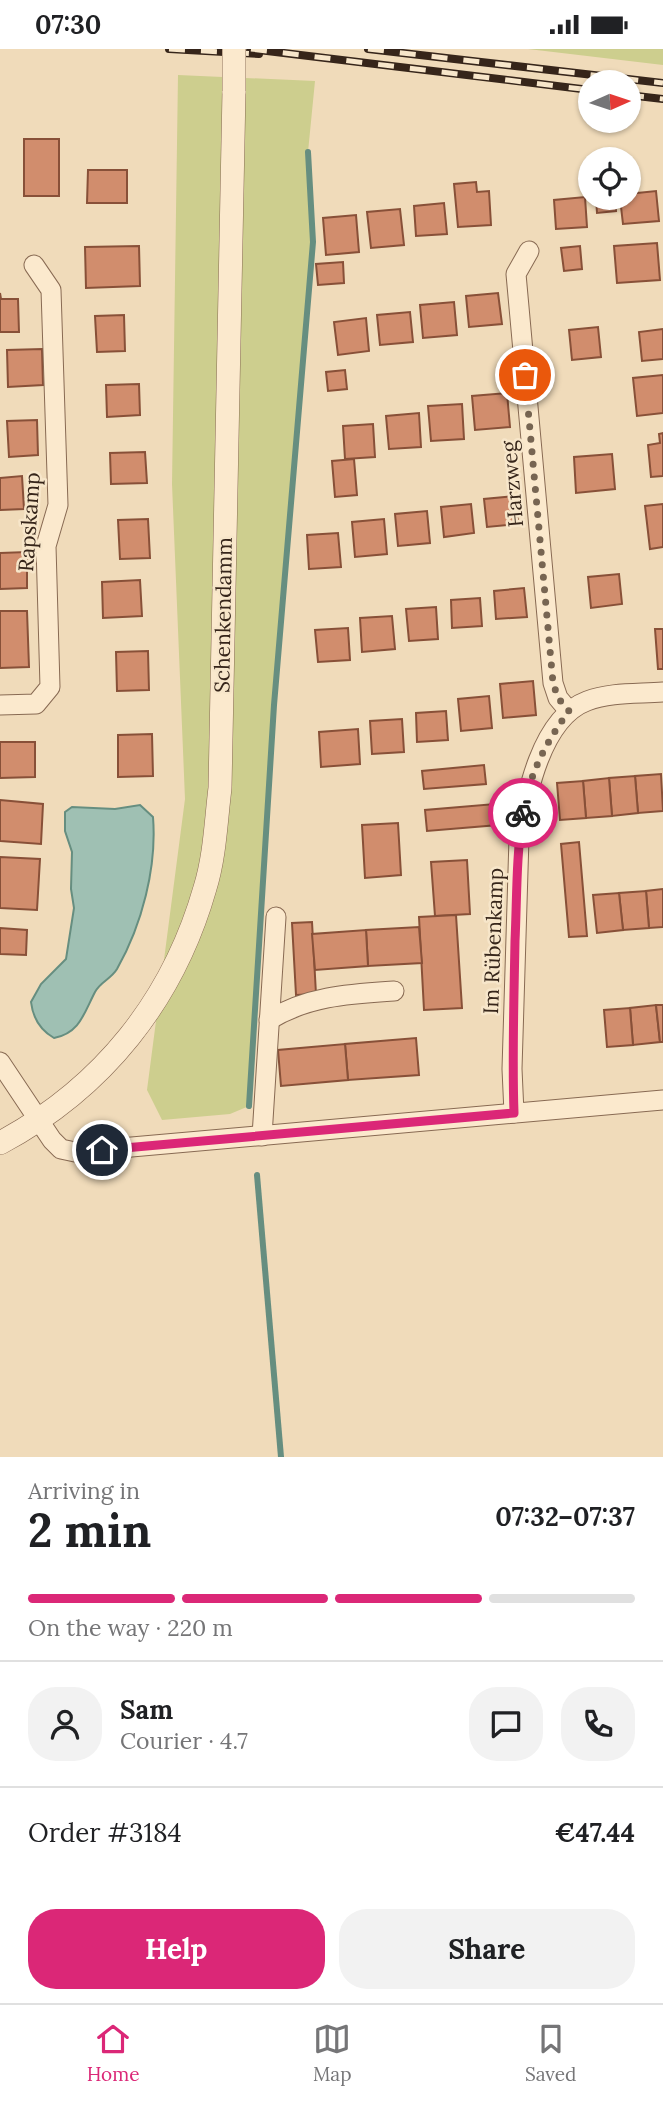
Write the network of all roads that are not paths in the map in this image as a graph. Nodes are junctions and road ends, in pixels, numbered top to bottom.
1 (234, 49) edge
2 (529, 251) dead end
3 (34, 265) dead end
4 (663, 691) edge
5 (0, 705) edge
6 (569, 711) junction
7 (276, 917) dead end
8 (394, 991) dead end
9 (269, 1020) junction
10 (0, 1062) edge
11 (663, 1100) edge
12 (514, 1113) junction
13 (39, 1121) junction
14 (262, 1136) junction
15 (0, 1143) edge

1 - 13 street, Schenkendamm, bridge
2 - 6 street, Harzweg
3 - 5 street, Rapskamp
4 - 6 street
6 - 12 street, Im Rübenkamp
7 - 9 street
8 - 9 street
9 - 14 street
10 - 13 street
11 - 12 street
12 - 14 street
13 - 14 street
13 - 15 street, Schenkendamm

